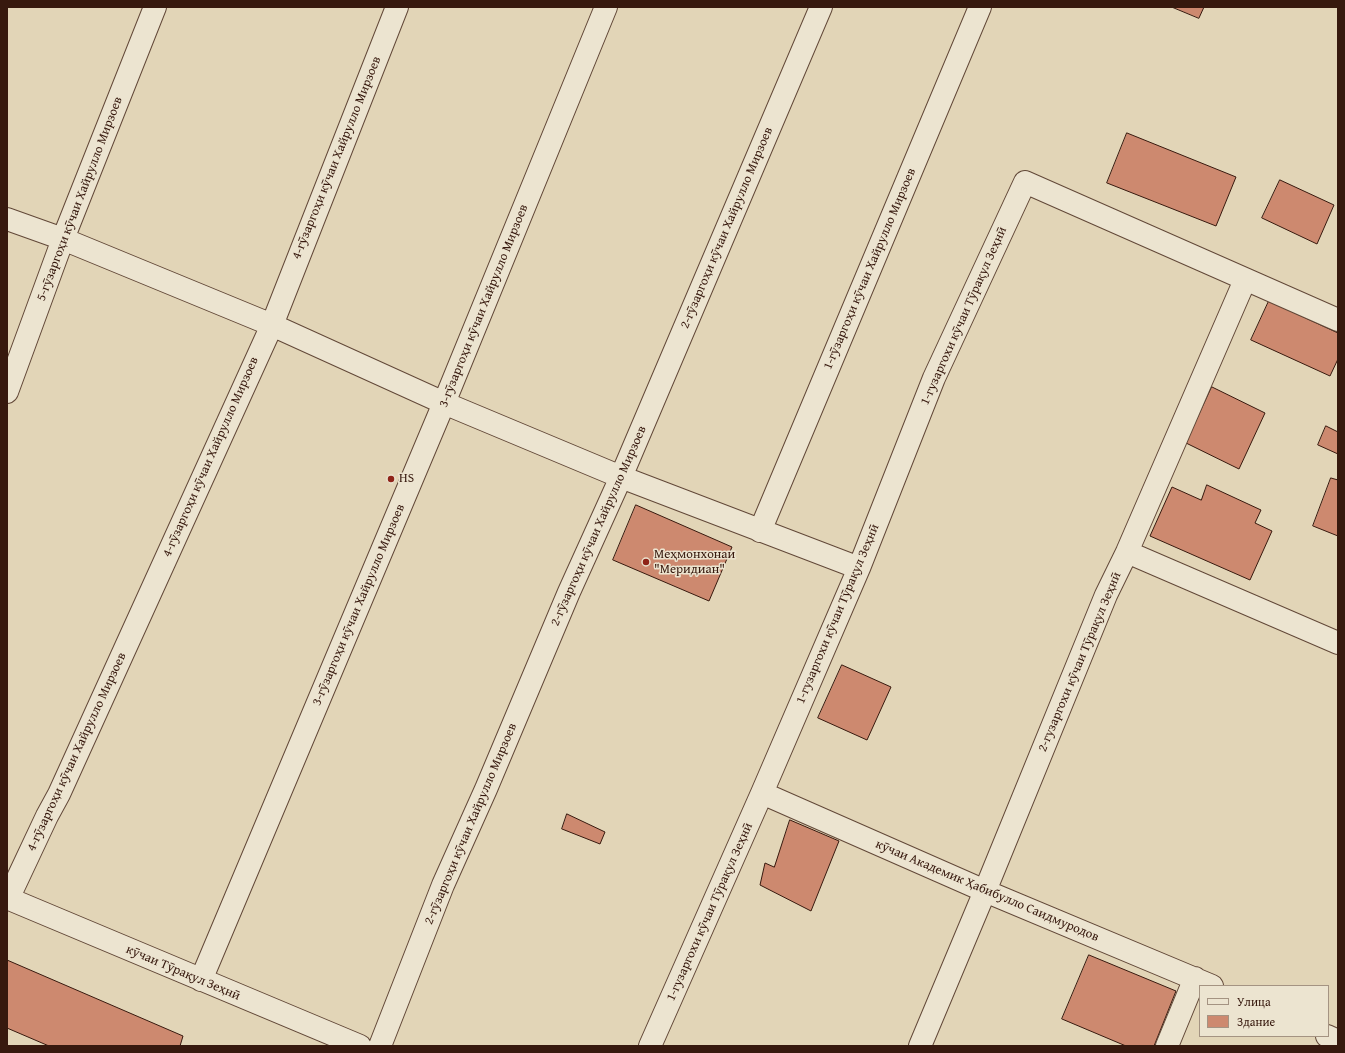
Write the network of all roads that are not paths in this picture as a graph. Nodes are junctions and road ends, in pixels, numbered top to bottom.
1 (155, 7) edge
2 (397, 7) edge
3 (606, 7) edge
4 (821, 7) edge
5 (980, 7) edge
6 (7, 219) edge
7 (63, 238) junction
8 (1245, 280) junction
9 (1338, 320) edge
10 (272, 325) junction
11 (7, 392) edge
12 (444, 403) junction
13 (621, 477) junction
14 (760, 531) junction
15 (1127, 552) junction
16 (859, 568) junction
17 (1338, 643) edge
18 (762, 793) junction
19 (985, 891) junction
20 (8, 899) edge
21 (201, 980) junction
22 (1203, 982) edge
23 (1199, 989) edge
24 (360, 1046) edge
25 (380, 1046) edge
26 (650, 1046) edge
27 (920, 1046) edge
28 (1167, 1046) edge

1 - 7 street, 5-гӯзаргоҳи кӯчаи Хайрулло Мирзоев
2 - 10 street, 4-гӯзаргоҳи кӯчаи Хайрулло Мирзоев
3 - 12 street, 3-гӯзаргоҳи кӯчаи Хайрулло Мирзоев
4 - 13 street, 2-гӯзаргоҳи кӯчаи Хайрулло Мирзоев
5 - 14 street, 1-гӯзаргоҳи кӯчаи Хайрулло Мирзоев
6 - 7 street
7 - 10 street
7 - 11 street, 5-гӯзаргоҳи кӯчаи Хайрулло Мирзоев
8 - 9 street
8 - 15 street, 2-гузаргохи кӯчаи Тӯрақул Зеҳнӣ
8 - 16 street, 1-гузаргохи кӯчаи Тӯрақул Зеҳнӣ
10 - 12 street
10 - 20 street, 4-гӯзаргоҳи кӯчаи Хайрулло Мирзоев
12 - 13 street
12 - 21 street, 3-гӯзаргоҳи кӯчаи Хайрулло Мирзоев
13 - 14 street
13 - 25 street, 2-гӯзаргоҳи кӯчаи Хайрулло Мирзоев
14 - 16 street
15 - 17 street
15 - 19 street, 2-гузаргохи кӯчаи Тӯрақул Зеҳнӣ
16 - 18 street, 1-гузаргохи кӯчаи Тӯрақул Зеҳнӣ
18 - 19 street, кӯчаи Академик Ҳабибулло Саидмуродов
18 - 26 street, 1-гузаргохи кӯчаи Тӯрақул Зеҳнӣ
19 - 22 street, кӯчаи Академик Ҳабибулло Саидмуродов
19 - 27 street, 2-гузаргохи кӯчаи Тӯрақул Зеҳнӣ
20 - 21 street, кӯчаи Тӯрақул Зеҳнӣ
21 - 24 street, кӯчаи Тӯрақул Зеҳнӣ
23 - 28 street

